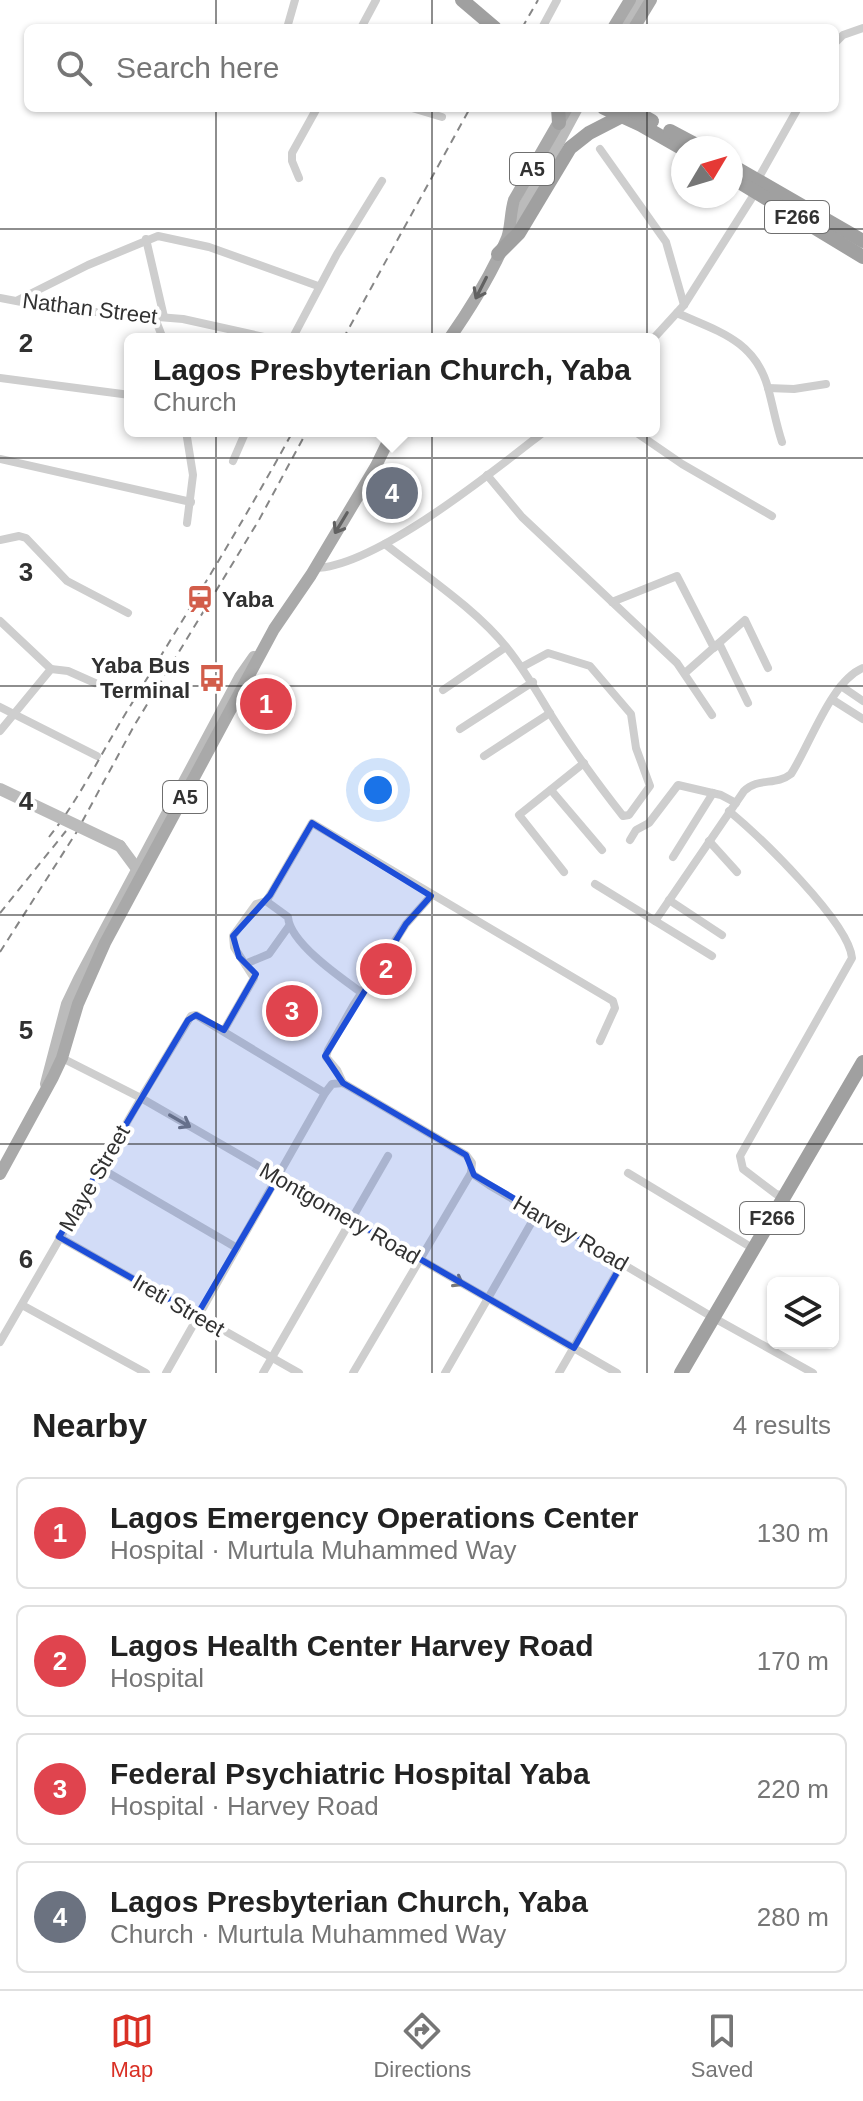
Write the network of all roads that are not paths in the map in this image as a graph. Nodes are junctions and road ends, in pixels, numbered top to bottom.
1 (295, 0) edge
2 (376, 0) edge
3 (448, 0) edge
4 (462, 0) edge
5 (557, 0) edge
6 (651, 0) edge
7 (634, 4) edge
8 (288, 24) edge
9 (363, 24) edge
10 (475, 24) edge
11 (490, 24) edge
12 (544, 24) edge
13 (616, 24) edge
14 (625, 24) edge
15 (636, 24) edge
16 (863, 28) edge
17 (839, 39) edge
18 (315, 112) edge
19 (575, 112) edge
20 (796, 112) edge
21 (639, 113) edge
22 (559, 115) edge
23 (680, 136) edge
24 (671, 139) edge
25 (600, 149) dead end
26 (743, 175) edge
27 (299, 178) dead end
28 (382, 181) dead end
29 (743, 181) edge
30 (757, 186) junction
31 (509, 235) junction
32 (146, 239) junction
33 (863, 241) edge
34 (498, 254) junction
35 (863, 257) edge
36 (318, 286) junction
37 (0, 298) edge
38 (18, 300) junction
39 (684, 305) junction
40 (677, 313) junction
41 (160, 318) junction
42 (162, 333) edge
43 (247, 333) edge
44 (295, 333) edge
45 (453, 333) edge
46 (659, 333) edge
47 (0, 378) edge
48 (826, 384) dead end
49 (768, 388) junction
50 (124, 394) edge
51 (187, 437) edge
52 (243, 437) edge
53 (390, 437) edge
54 (537, 437) edge
55 (643, 437) edge
56 (782, 442) dead end
57 (0, 459) edge
58 (233, 461) dead end
59 (487, 475) junction
60 (191, 502) junction
61 (772, 516) dead end
62 (187, 523) dead end
63 (0, 540) edge
64 (385, 544) junction
65 (311, 575) junction
66 (612, 602) junction
67 (128, 613) dead end
68 (0, 621) edge
69 (274, 629) junction
70 (717, 646) junction
71 (506, 647) junction
72 (522, 667) junction
73 (768, 668) dead end
74 (863, 668) edge
75 (51, 669) junction
76 (685, 673) junction
77 (533, 682) junction
78 (95, 683) dead end
79 (841, 686) junction
80 (443, 690) dead end
81 (833, 700) junction
82 (863, 701) edge
83 (748, 703) dead end
84 (0, 707) edge
85 (550, 713) junction
86 (12, 714) junction
87 (712, 715) dead end
88 (863, 719) edge
89 (460, 729) dead end
90 (0, 731) edge
91 (97, 756) dead end
92 (484, 756) dead end
93 (584, 763) junction
94 (0, 789) edge
95 (551, 790) junction
96 (713, 793) junction
97 (736, 803) junction
98 (729, 811) junction
99 (630, 840) dead end
100 (709, 841) junction
101 (120, 846) junction
102 (148, 849) junction
103 (602, 850) dead end
104 (673, 857) dead end
105 (137, 869) junction
106 (564, 872) dead end
107 (737, 872) dead end
108 (595, 884) dead end
109 (431, 896) junction
110 (669, 900) junction
111 (266, 901) junction
112 (655, 921) junction
113 (289, 926) junction
114 (722, 935) dead end
115 (712, 956) dead end
116 (245, 964) junction
117 (362, 993) junction
118 (224, 1030) junction
119 (600, 1041) dead end
120 (62, 1058) junction
121 (863, 1062) edge
122 (863, 1075) edge
123 (343, 1083) junction
124 (325, 1093) junction
125 (141, 1098) junction
126 (37, 1110) junction
127 (388, 1156) dead end
128 (100, 1168) junction
129 (471, 1173) junction
130 (628, 1173) dead end
131 (0, 1174) edge
132 (278, 1177) junction
133 (786, 1196) junction
134 (537, 1213) junction
135 (350, 1220) junction
136 (59, 1237) junction
137 (237, 1248) junction
138 (754, 1249) junction
139 (418, 1259) junction
140 (623, 1262) junction
141 (488, 1298) junction
142 (22, 1305) junction
143 (197, 1315) junction
144 (718, 1321) junction
145 (0, 1342) edge
146 (574, 1348) junction
147 (272, 1357) junction
148 (446, 1370) edge
149 (146, 1373) edge
150 (166, 1373) edge
151 (263, 1373) edge
152 (299, 1373) edge
153 (353, 1373) edge
154 (457, 1373) edge
155 (559, 1373) edge
156 (617, 1373) edge
157 (681, 1373) edge
158 (691, 1373) edge
159 (813, 1373) edge

1 - 8 street
2 - 9 street
3 - 10 highway
4 - 11 highway
5 - 12 street
6 - 15 main road
7 - 13 main road
7 - 14 main road
16 - 17 street
18 - 27 street
19 - 31 main road
20 - 30 street
21 - 23 highway
21 - 24 highway
21 - 34 highway
22 - 31 main road, A5
25 - 39 street
26 - 30 highway, F266
28 - 36 street
29 - 30 highway, F266
30 - 33 highway, F266
30 - 35 highway, F266
30 - 39 street
31 - 34 main road, A5
32 - 36 street
32 - 38 street
32 - 41 street
34 -> 45 main road, A5
36 - 44 street
37 - 38 street, Nathan Street
38 - 41 street, Nathan Street
39 - 40 street
40 - 46 street
40 - 49 street
41 - 42 street
41 - 43 street, Nathan Street
47 - 50 street
48 - 49 street
49 - 56 street
51 - 60 street
52 - 58 street
53 -> 65 main road, A5
54 - 59 street
55 - 61 street
57 - 60 street
59 - 64 street
59 - 66 street
60 - 62 street
63 - 67 street
64 - 65 street
64 - 71 street
65 - 69 main road, A5
66 - 70 street
66 - 76 street
68 - 75 street
69 - 102 main road
69 - 120 main road, A5
70 - 73 street
70 - 76 street
70 - 83 street
71 - 72 street
71 - 80 street
72 - 77 street
72 - 93 street
74 - 79 street
75 - 78 street
75 - 86 street
76 - 87 street
77 - 85 street
77 - 89 street
79 - 81 street
79 - 82 street
81 - 88 street
81 - 97 street
84 - 86 street
85 - 92 street
85 - 93 street
86 - 90 street
86 - 91 street
93 - 95 street
94 - 101 main road, bridge
95 - 103 street
95 - 106 street
96 - 97 street
96 - 99 street
96 - 104 street
97 - 98 street
98 - 100 street
98 - 133 street
100 - 107 street
100 - 110 street
101 - 102 main road
101 - 105 main road
102 - 105 main road
105 - 126 main road
108 - 112 street
109 - 111 street
109 - 117 street
109 - 119 street
110 - 112 street
110 - 114 street
111 - 113 street
111 - 116 street
112 - 115 street
113 - 116 street
113 - 117 street
116 - 118 street
117 - 123 street
118 - 124 street
118 - 125 street, Maye Street
120 - 125 street, Montgomery Road
120 - 126 main road, A5
121 - 133 highway, F266
122 - 144 highway, F266
123 - 124 street
123 - 129 street, Harvey Road
124 - 132 street
125 - 128 street, Maye Street
125 -> 132 street, Montgomery Road
126 - 131 main road, A5
127 - 135 street
128 - 136 street, Maye Street
128 - 137 street
129 - 134 street, Harvey Road
129 - 139 street
130 - 138 street
132 - 135 street, Montgomery Road
132 - 137 street
133 - 138 highway, F266
134 - 140 street, Harvey Road
134 - 141 street
135 - 139 street, Montgomery Road
135 - 147 street
136 - 142 street, Maye Street
136 - 143 street, Ireti Street
137 - 143 street
138 - 144 highway, F266
139 -> 141 street, Montgomery Road
139 - 153 street
140 - 144 street, Harvey Road
140 - 146 street
141 - 146 street, Montgomery Road
141 - 148 street
142 - 145 street, Maye Street
142 - 149 street
143 - 147 street, Ireti Street
143 - 150 street
144 - 157 highway, F266
144 - 158 highway, F266
144 - 159 street, Harvey Road
146 - 155 street
146 - 156 street, Montgomery Road
147 - 151 street
147 - 152 street, Ireti Street
148 - 154 street

